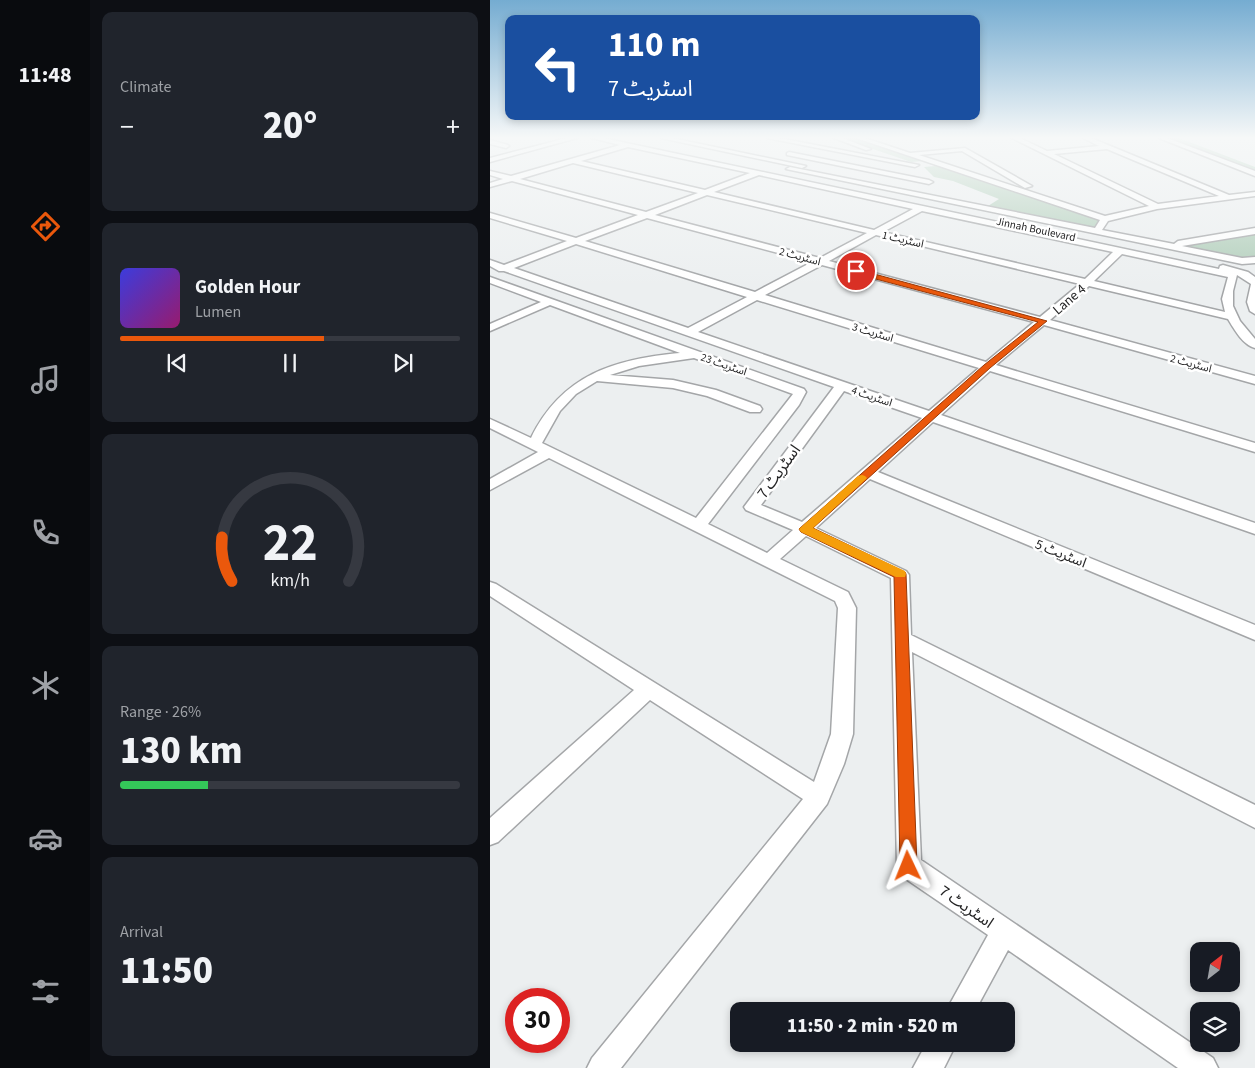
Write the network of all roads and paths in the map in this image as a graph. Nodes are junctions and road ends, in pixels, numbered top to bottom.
1 (545, 188) edge
2 (684, 188) edge
3 (719, 188) edge
4 (827, 188) edge
5 (845, 188) edge
6 (872, 188) edge
7 (896, 188) edge
8 (897, 188) edge
9 (917, 188) edge
10 (1011, 188) edge
11 (1031, 188) edge
12 (1119, 188) edge
13 (1204, 188) edge
14 (911, 191) junction
15 (705, 193) junction
16 (1255, 194) edge
17 (1228, 198) junction
18 (1057, 203) junction
19 (1158, 207) junction
20 (921, 208) junction
21 (490, 215) edge
22 (646, 215) junction
23 (1105, 219) junction
24 (1096, 231) junction
25 (1255, 231) edge
26 (876, 233) junction
27 (576, 241) junction
28 (1170, 246) junction
29 (1120, 251) junction
30 (1255, 260) edge
31 (821, 262) junction
32 (490, 263) edge
33 (505, 268) junction
34 (1255, 268) edge
35 (490, 274) edge
36 (490, 280) edge
37 (1087, 283) junction
38 (1255, 284) edge
39 (757, 296) junction
40 (550, 302) junction
41 (1255, 310) edge
42 (1232, 317) junction
43 (1043, 321) junction
44 (490, 328) edge
45 (690, 332) junction
46 (1254, 344) edge
47 (699, 355) junction
48 (987, 367) junction
49 (595, 378) junction
50 (1255, 380) edge
51 (842, 385) junction
52 (755, 409) dead end
53 (931, 416) junction
54 (490, 422) edge
55 (535, 444) junction
56 (1255, 448) edge
57 (549, 452) junction
58 (868, 473) junction
59 (490, 485) edge
60 (699, 524) junction
61 (805, 529) junction
62 (1255, 529) edge
63 (768, 561) junction
64 (490, 588) edge
65 (1255, 633) edge
66 (901, 638) junction
67 (648, 689) junction
68 (819, 797) junction
69 (1255, 817) edge
70 (490, 834) edge
71 (1004, 932) junction
72 (965, 1002) edge
73 (937, 1052) edge
74 (602, 1068) edge
75 (928, 1068) edge
76 (1203, 1068) edge

1 - 22 street, اسٹریٹ 2
2 - 15 street, اسٹریٹ 1
3 - 15 street
4 - 20 street
5 - 38 street, Jinnah Boulevard
6 - 34 street, Jinnah Boulevard
7 - 14 street
8 - 14 street
9 - 14 street
10 - 18 street
11 - 18 street
12 - 19 street
13 - 17 street
14 - 24 street
15 - 22 street
15 - 26 street, اسٹریٹ 1
16 - 17 street
17 - 19 street
18 - 23 street
19 - 23 street
20 - 26 street
20 - 29 street
21 - 27 street, اسٹریٹ 3
22 - 27 street
22 - 31 street, اسٹریٹ 2
23 - 24 street
24 - 28 street
25 - 28 street
26 - 31 street
26 - 37 street, اسٹریٹ 1
27 - 33 street
27 - 39 street, اسٹریٹ 3
28 - 30 street
29 - 37 street, Lane 4
29 - 42 street
31 - 39 street
31 - 43 street, اسٹریٹ 2
32 - 33 street, اسٹریٹ 4
33 - 35 street
33 - 45 street, اسٹریٹ 4
36 - 40 street, اسٹریٹ 23
37 - 42 street, اسٹریٹ 1
37 - 43 street, Lane 4
38 - 41 street
39 - 45 street
39 - 48 street, اسٹریٹ 3
40 - 44 street
40 - 47 street, اسٹریٹ 23
42 - 46 street
43 - 48 street, Lane 4
43 - 50 street, اسٹریٹ 2
45 - 51 street, اسٹریٹ 4
47 - 49 street
47 - 60 street, اسٹریٹ 23
48 - 53 street, Lane 4
48 - 56 street, اسٹریٹ 3
49 - 52 street
49 - 55 street
51 - 53 street, اسٹریٹ 4
51 - 61 street, اسٹریٹ 7
53 - 58 street, Lane 4
53 - 62 street, اسٹریٹ 4
54 - 55 street
55 - 57 street
57 - 59 street
57 - 60 street
58 - 61 street, Lane 4
58 - 65 street, اسٹریٹ 5
60 - 63 street
61 - 63 street, Lane 4
61 - 66 street, اسٹریٹ 7
63 - 68 street
64 - 67 street
66 - 69 street
66 - 71 street, اسٹریٹ 7
67 - 68 street
67 - 70 street
68 - 74 street
71 - 72 street
71 - 76 street, اسٹریٹ 7
73 - 75 street

